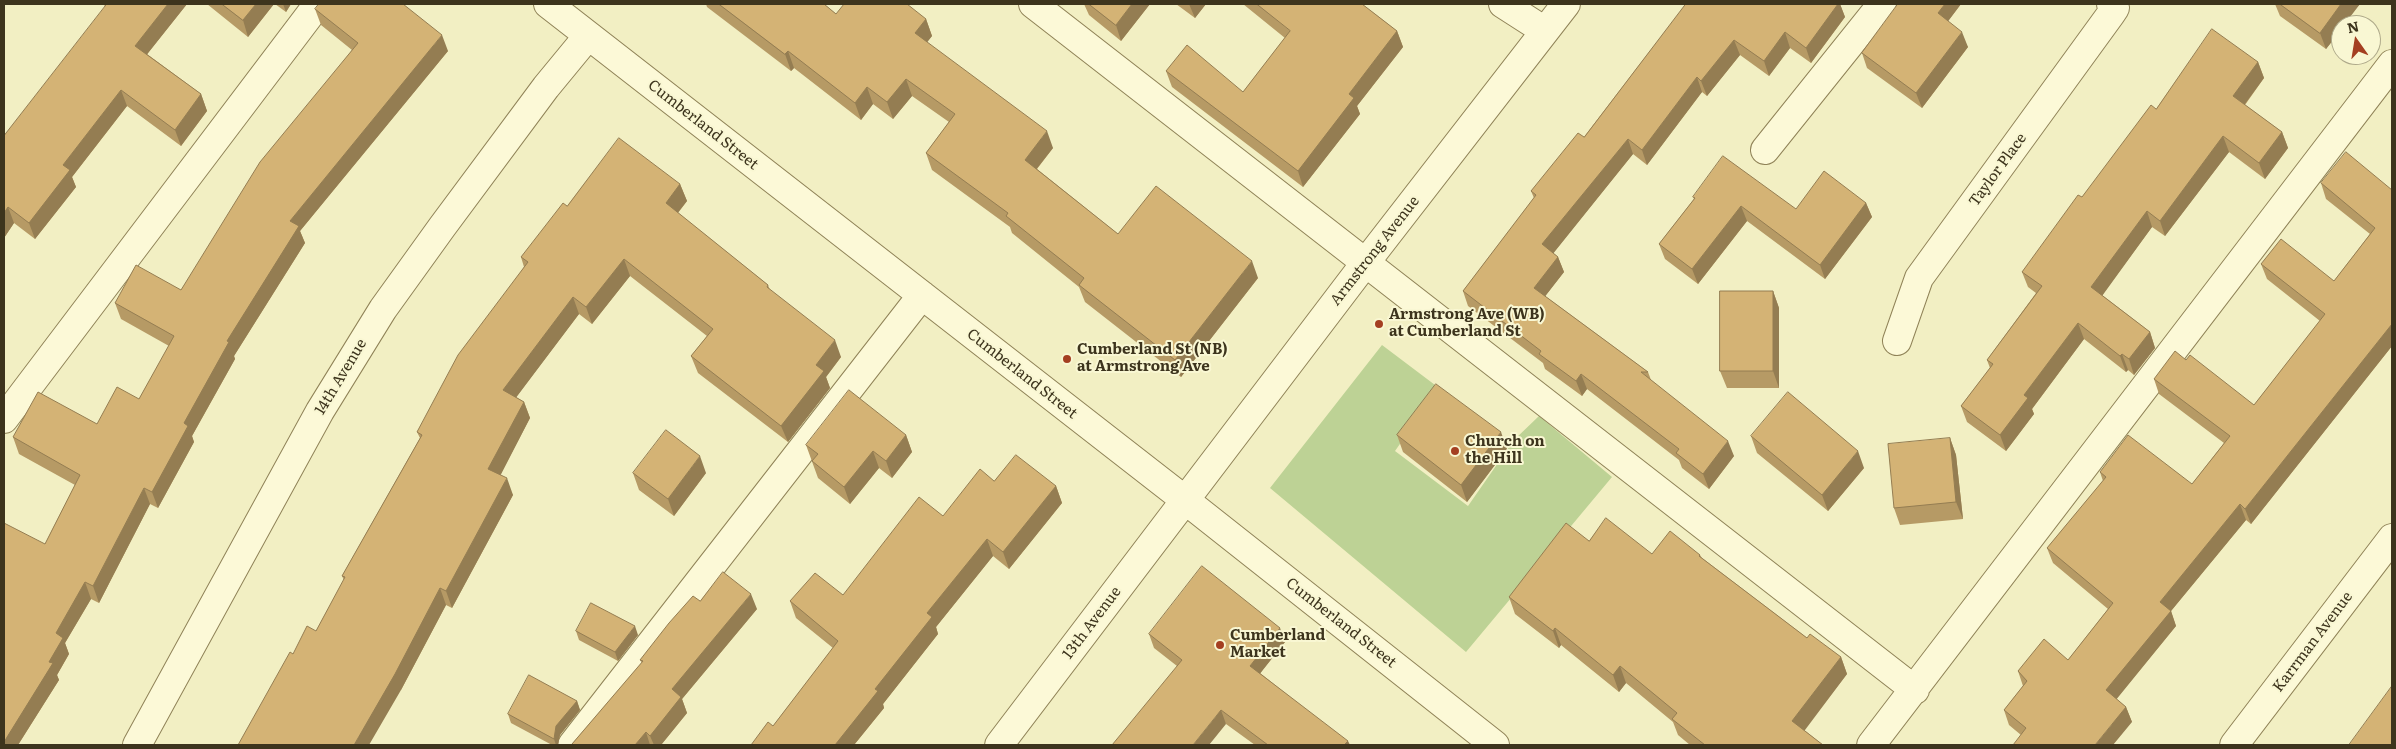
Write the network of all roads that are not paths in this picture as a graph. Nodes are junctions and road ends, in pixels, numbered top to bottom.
1 (318, 4) edge
2 (548, 4) edge
3 (1033, 4) edge
4 (1504, 4) edge
5 (1566, 4) edge
6 (1882, 4) edge
7 (2116, 5) edge
8 (1545, 31) junction
9 (588, 36) junction
10 (2392, 64) edge
11 (1765, 150) dead end
12 (1366, 262) junction
13 (922, 295) junction
14 (1897, 342) dead end
15 (4, 419) edge
16 (1185, 500) junction
17 (2392, 538) edge
18 (1915, 690) junction
19 (1484, 742) edge
20 (137, 745) edge
21 (572, 745) edge
22 (999, 745) edge
23 (1871, 745) edge
24 (2234, 745) edge

1 - 15 street
2 - 9 street, Cumberland Street
3 - 12 street
4 - 8 street
5 - 8 street, Armstrong Avenue
6 - 11 street
7 - 14 street, Taylor Place
8 - 12 street, Armstrong Avenue
9 - 13 street, Cumberland Street
9 - 20 street, 14th Avenue
10 - 18 street
12 - 16 street, Armstrong Avenue
12 - 18 street
13 - 16 street, Cumberland Street
13 - 21 street
16 - 19 street, Cumberland Street
16 - 22 street, 13th Avenue
17 - 24 street, Karrman Avenue
18 - 23 street

